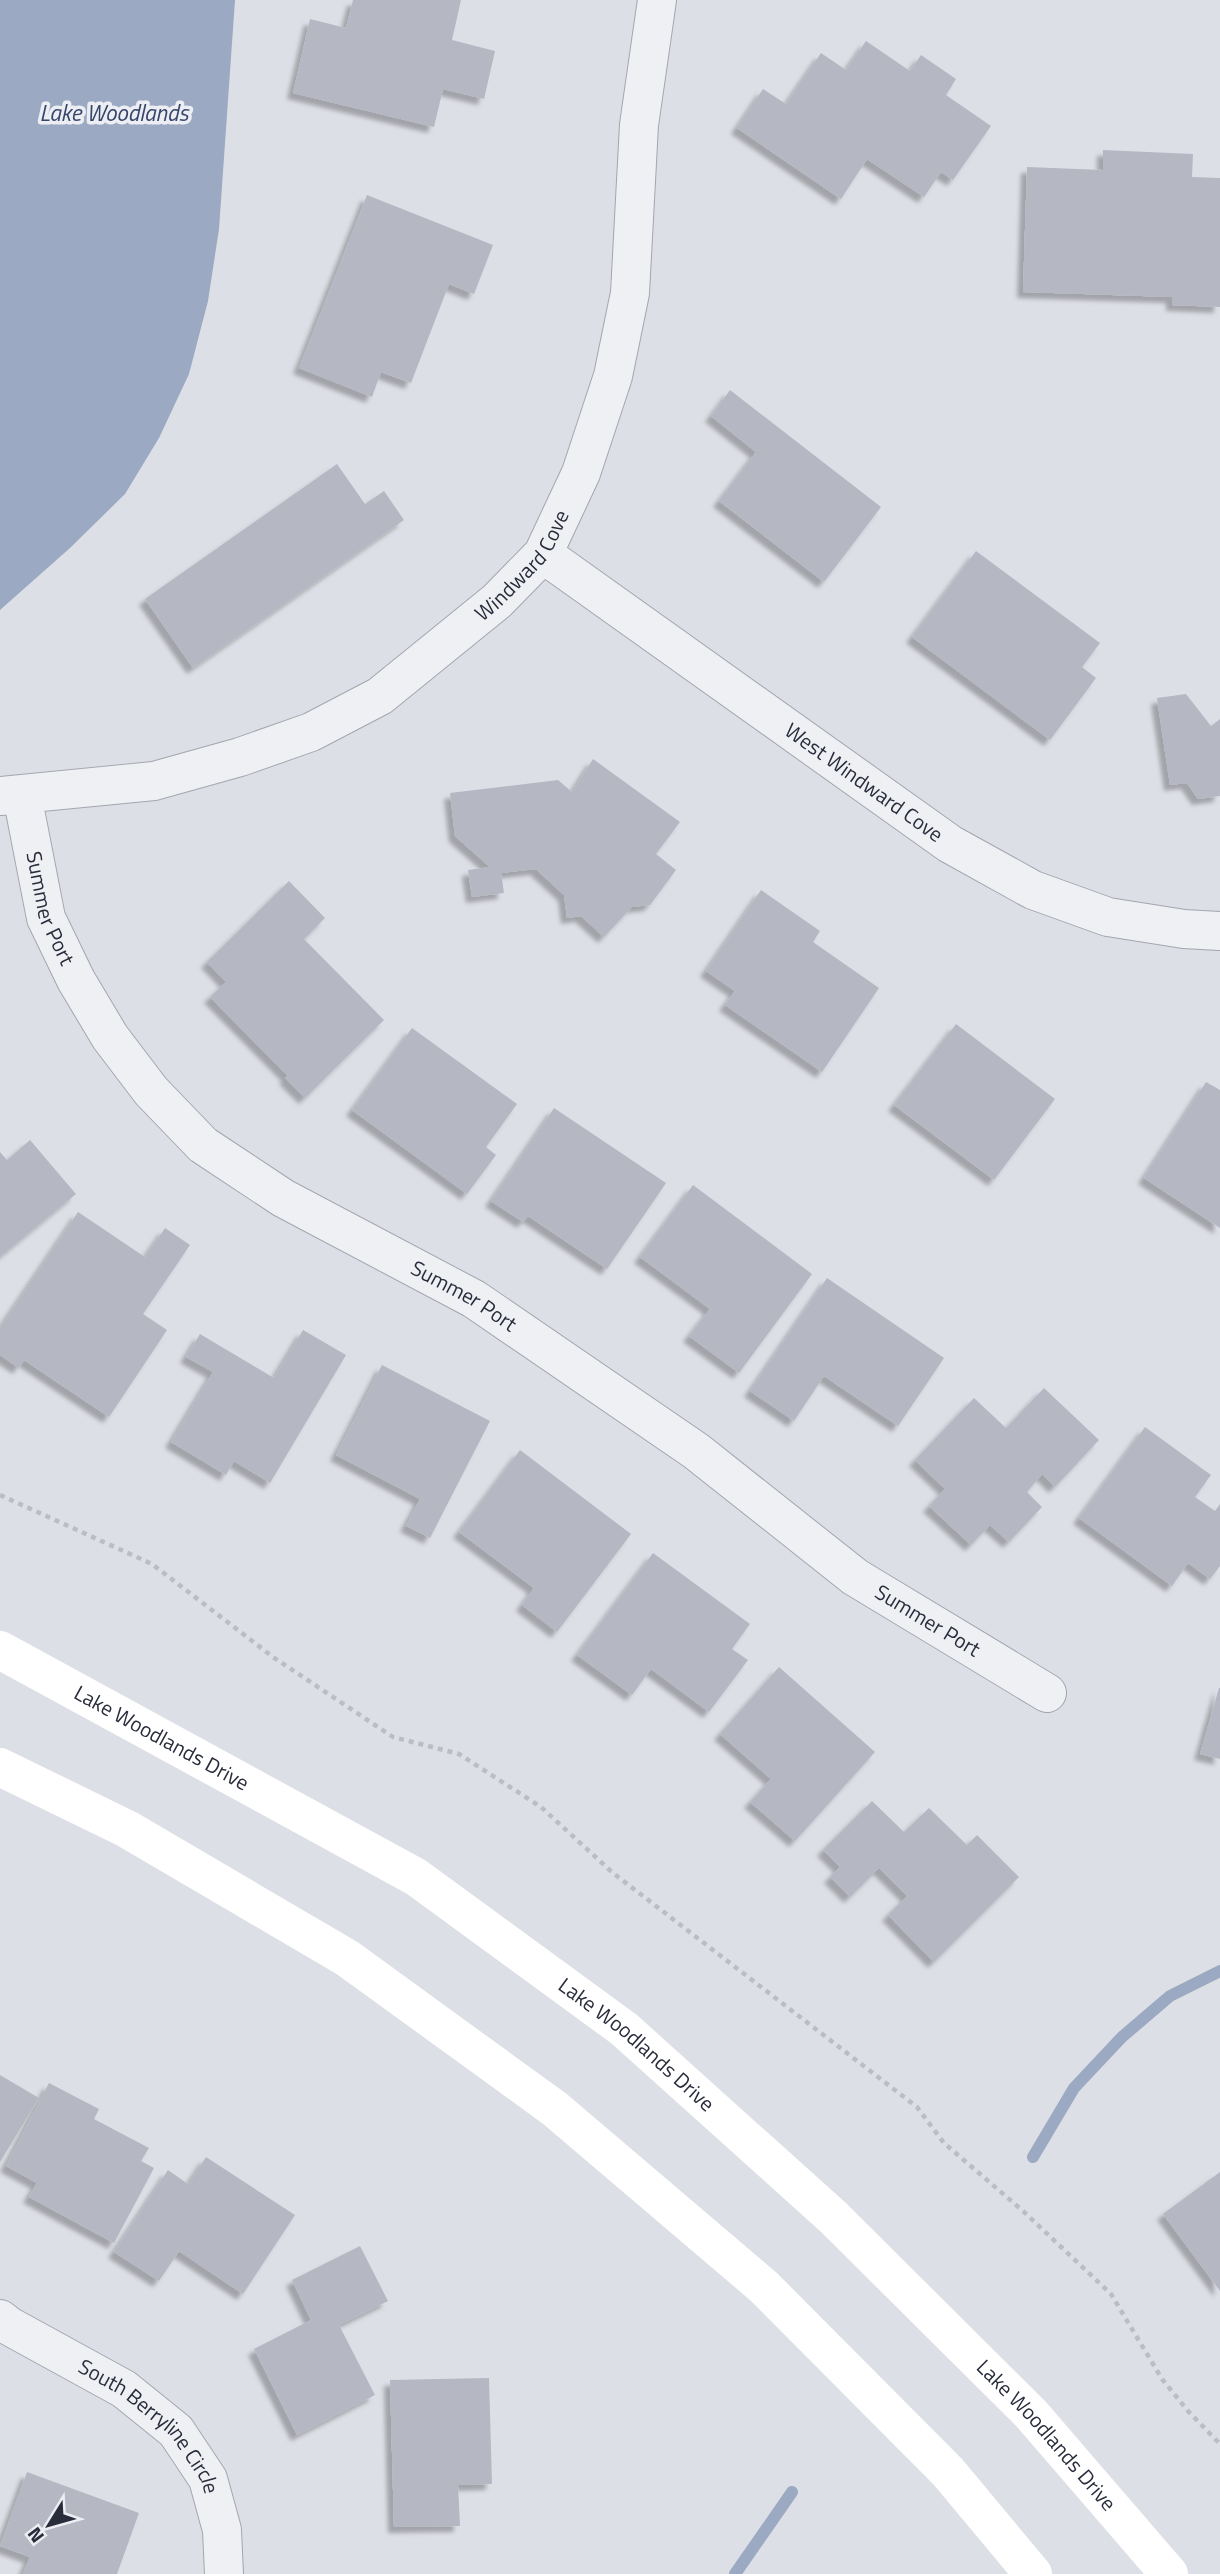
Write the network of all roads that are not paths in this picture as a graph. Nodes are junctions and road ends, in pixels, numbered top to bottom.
1 (657, 0) edge
2 (543, 554) junction
3 (11, 795) edge
4 (1220, 931) edge
5 (4, 1663) edge
6 (1047, 1693) dead end
7 (0, 1767) edge
8 (3, 2323) edge
9 (224, 2574) edge
10 (1033, 2574) edge
11 (1169, 2574) edge

1 - 2 street, Windward Cove
2 - 3 street, Windward Cove
2 - 4 street, West Windward Cove
3 - 6 street, Summer Port
5 - 11 main road, Lake Woodlands Drive
7 - 10 main road
8 - 9 street, South Berryline Circle

